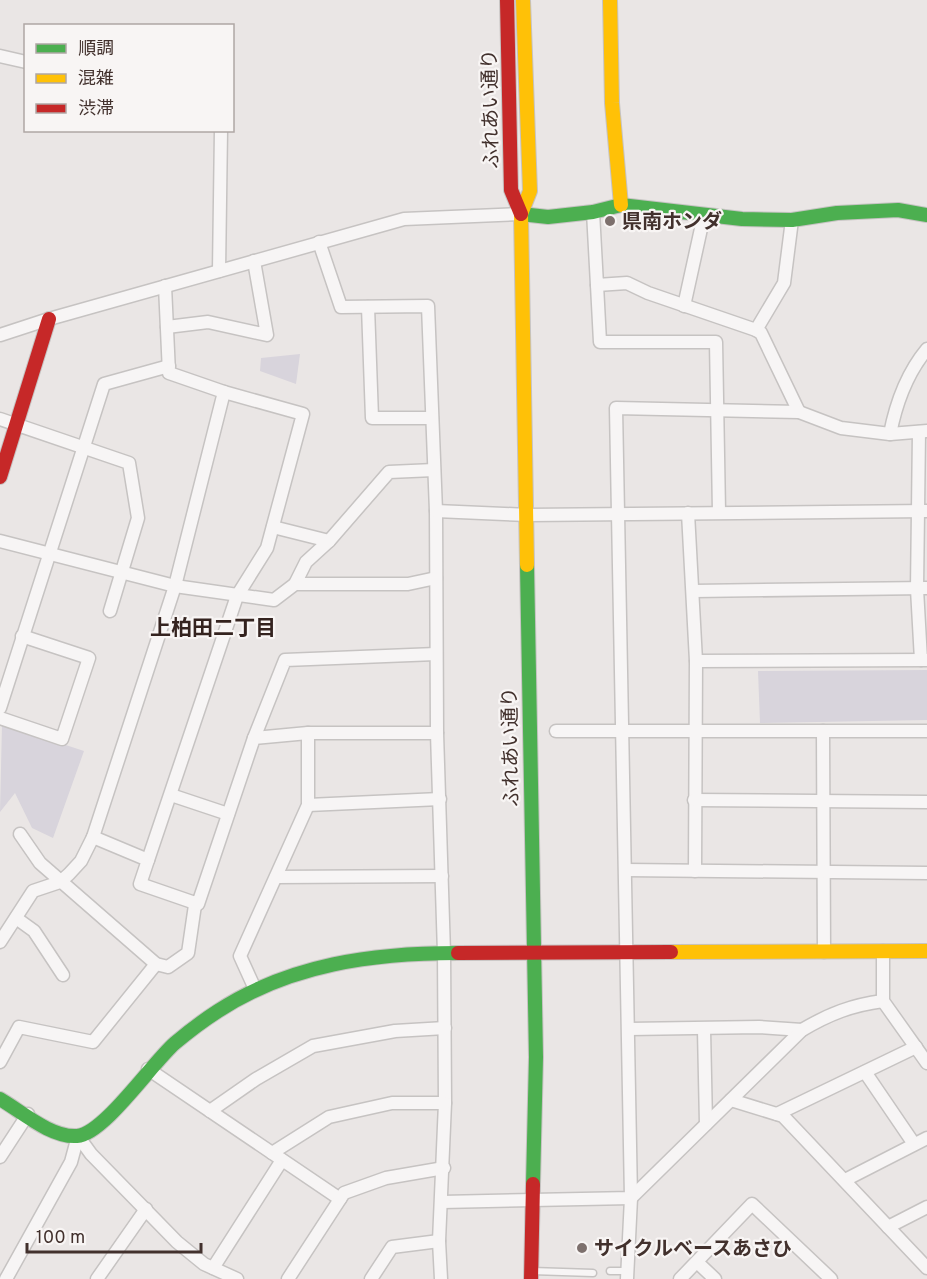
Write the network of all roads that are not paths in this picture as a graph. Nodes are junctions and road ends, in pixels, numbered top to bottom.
1 (507, 0) edge
2 (523, 0) edge
3 (610, 0) edge
4 (0, 56) edge
5 (24, 62) edge
6 (221, 132) edge
7 (621, 205) junction
8 (593, 212) junction
9 (521, 214) junction
10 (704, 215) junction
11 (927, 215) edge
12 (792, 220) junction
13 (319, 242) junction
14 (254, 261) junction
15 (219, 271) junction
16 (597, 285) junction
17 (165, 286) junction
18 (684, 306) junction
19 (368, 307) junction
20 (49, 319) junction
21 (167, 327) junction
22 (756, 330) junction
23 (0, 335) edge
24 (927, 349) edge
25 (169, 366) junction
26 (224, 392) junction
27 (717, 411) junction
28 (799, 412) junction
29 (432, 418) junction
30 (0, 419) edge
31 (16, 424) junction
32 (923, 431) edge
33 (890, 434) junction
34 (83, 447) junction
35 (434, 470) junction
36 (0, 477) edge
37 (436, 511) junction
38 (719, 512) junction
39 (924, 512) edge
40 (688, 513) junction
41 (619, 514) junction
42 (528, 515) junction
43 (273, 527) junction
44 (329, 541) junction
45 (0, 542) edge
46 (47, 556) junction
47 (122, 574) junction
48 (436, 578) junction
49 (295, 584) junction
50 (175, 586) junction
51 (922, 589) edge
52 (694, 591) junction
53 (237, 596) junction
54 (110, 611) dead end
55 (22, 636) junction
56 (436, 654) junction
57 (924, 660) edge
58 (696, 661) junction
59 (0, 708) edge
60 (0, 718) edge
61 (556, 731) dead end
62 (623, 731) junction
63 (696, 731) junction
64 (824, 731) junction
65 (927, 731) edge
66 (308, 733) junction
67 (437, 733) junction
68 (254, 738) junction
69 (171, 795) junction
70 (440, 799) junction
71 (694, 800) junction
72 (824, 801) junction
73 (927, 802) edge
74 (309, 805) junction
75 (228, 814) junction
76 (20, 834) dead end
77 (93, 837) junction
78 (148, 860) junction
79 (626, 870) junction
80 (695, 871) junction
81 (824, 872) junction
82 (927, 873) edge
83 (442, 876) junction
84 (276, 877) junction
85 (60, 882) junction
86 (195, 905) junction
87 (16, 918) junction
88 (0, 942) edge
89 (883, 951) junction
90 (927, 951) edge
91 (824, 952) junction
92 (444, 953) junction
93 (534, 953) junction
94 (628, 953) junction
95 (156, 964) junction
96 (63, 975) dead end
97 (255, 989) junction
98 (883, 1001) junction
99 (445, 1028) junction
100 (629, 1029) junction
101 (704, 1030) junction
102 (802, 1030) junction
103 (916, 1047) junction
104 (0, 1062) edge
105 (927, 1063) edge
106 (148, 1069) junction
107 (866, 1071) junction
108 (0, 1098) edge
109 (731, 1100) junction
110 (445, 1103) junction
111 (210, 1111) junction
112 (28, 1114) junction
113 (777, 1114) junction
114 (706, 1124) junction
115 (78, 1136) junction
116 (927, 1138) edge
117 (914, 1144) junction
118 (277, 1156) junction
119 (0, 1157) edge
120 (444, 1168) junction
121 (845, 1180) junction
122 (631, 1198) junction
123 (340, 1199) junction
124 (533, 1200) junction
125 (442, 1202) junction
126 (927, 1206) edge
127 (146, 1209) junction
128 (888, 1227) junction
129 (439, 1241) junction
130 (697, 1262) junction
131 (208, 1266) junction
132 (927, 1268) edge
133 (610, 1271) dead end
134 (593, 1272) dead end
135 (531, 1275) edge
136 (627, 1275) edge
137 (6, 1279) edge
138 (97, 1279) edge
139 (203, 1279) edge
140 (237, 1279) edge
141 (288, 1279) edge
142 (371, 1279) edge
143 (441, 1279) edge
144 (680, 1279) edge
145 (715, 1279) edge
146 (831, 1279) edge

1 - 9 street, ふれあい通り
2 - 9 street, ふれあい通り
3 - 7 street
4 - 5 street
6 - 15 street
7 - 8 street
7 - 10 street
8 - 9 street
8 - 16 street
9 - 13 street
9 - 42 street, ふれあい通り
10 - 12 street
10 - 18 street
11 - 12 street
12 - 22 street
13 - 14 street
13 - 19 street
14 - 15 street
14 - 21 street
15 - 17 street
16 - 18 street
16 - 27 street
17 - 20 street
17 - 21 street
18 - 22 street
19 - 29 street
19 - 29 street
20 - 23 street
20 - 31 street
21 - 25 street
22 - 28 street
24 - 33 street
25 - 26 street
25 - 34 street
26 - 43 street
26 - 50 street
27 - 28 street
27 - 38 street
27 - 41 street
28 - 33 street
29 - 35 street
30 - 31 street
31 - 34 street
31 - 36 street
32 - 33 street
32 - 39 street
34 - 46 street
34 - 47 street
35 - 37 street
35 - 44 street
37 - 42 street
37 - 48 street
38 - 39 street
38 - 40 street
39 - 51 street
40 - 41 street
40 - 52 street
41 - 42 street
41 - 62 street
42 - 93 street, ふれあい通り
43 - 44 street
43 - 53 street
44 - 49 street
45 - 46 street
46 - 47 street
46 - 55 street
47 - 50 street
47 - 54 street
48 - 49 street
48 - 56 street
49 - 53 street
50 - 53 street
50 - 77 street
51 - 52 street
51 - 57 street
52 - 58 street
53 - 69 street
55 - 59 street
55 - 60 street
56 - 67 street
56 - 68 street
57 - 58 street
58 - 63 street
61 - 62 street
62 - 63 street
62 - 79 street
63 - 64 street
63 - 71 street
64 - 65 street
64 - 72 street
66 - 67 street
66 - 68 street
66 - 74 street
67 - 70 street
68 - 75 street
69 - 75 street
69 - 78 street
70 - 74 street
70 - 83 street
71 - 72 street
71 - 80 street
72 - 73 street
72 - 81 street
74 - 84 street
75 - 86 street
76 - 85 street
77 - 78 street
77 - 85 street
78 - 86 street
79 - 80 street
79 - 94 street
80 - 81 street
81 - 82 street
81 - 91 street
83 - 84 street
83 - 92 street
84 - 97 street
85 - 87 street
85 - 95 street
86 - 95 street
87 - 88 street
87 - 96 street
89 - 90 street
89 - 91 street
89 - 98 street
91 - 94 street
92 - 93 street
92 - 97 street
92 - 99 street
93 - 94 street
93 - 124 street, ふれあい通り
94 - 100 street
95 - 104 street
97 - 106 street
98 - 102 street
98 - 103 street
99 - 110 street
99 - 111 street
100 - 101 street
100 - 122 street
101 - 102 street
101 - 114 street
102 - 109 street
103 - 105 street
103 - 107 street
106 - 111 street
106 - 115 street
107 - 113 street
107 - 117 street
108 - 112 street
109 - 113 street
109 - 114 street
110 - 118 street
110 - 120 street
111 - 118 street
112 - 115 street
112 - 119 street
113 - 121 street
114 - 122 street
115 - 127 street
115 - 137 street
116 - 117 street
117 - 121 street
118 - 123 street
118 - 131 street
120 - 123 street
120 - 125 street
121 - 128 street
122 - 124 street
122 - 136 street
123 - 141 street
124 - 125 street
124 - 135 street, ふれあい通り
125 - 129 street
126 - 128 street
127 - 131 street
127 - 138 street
128 - 132 street
129 - 142 street
129 - 143 street
130 - 144 street
130 - 145 street
130 - 146 street
131 - 139 street
131 - 140 street
133 - 136 lane
134 - 135 lane

